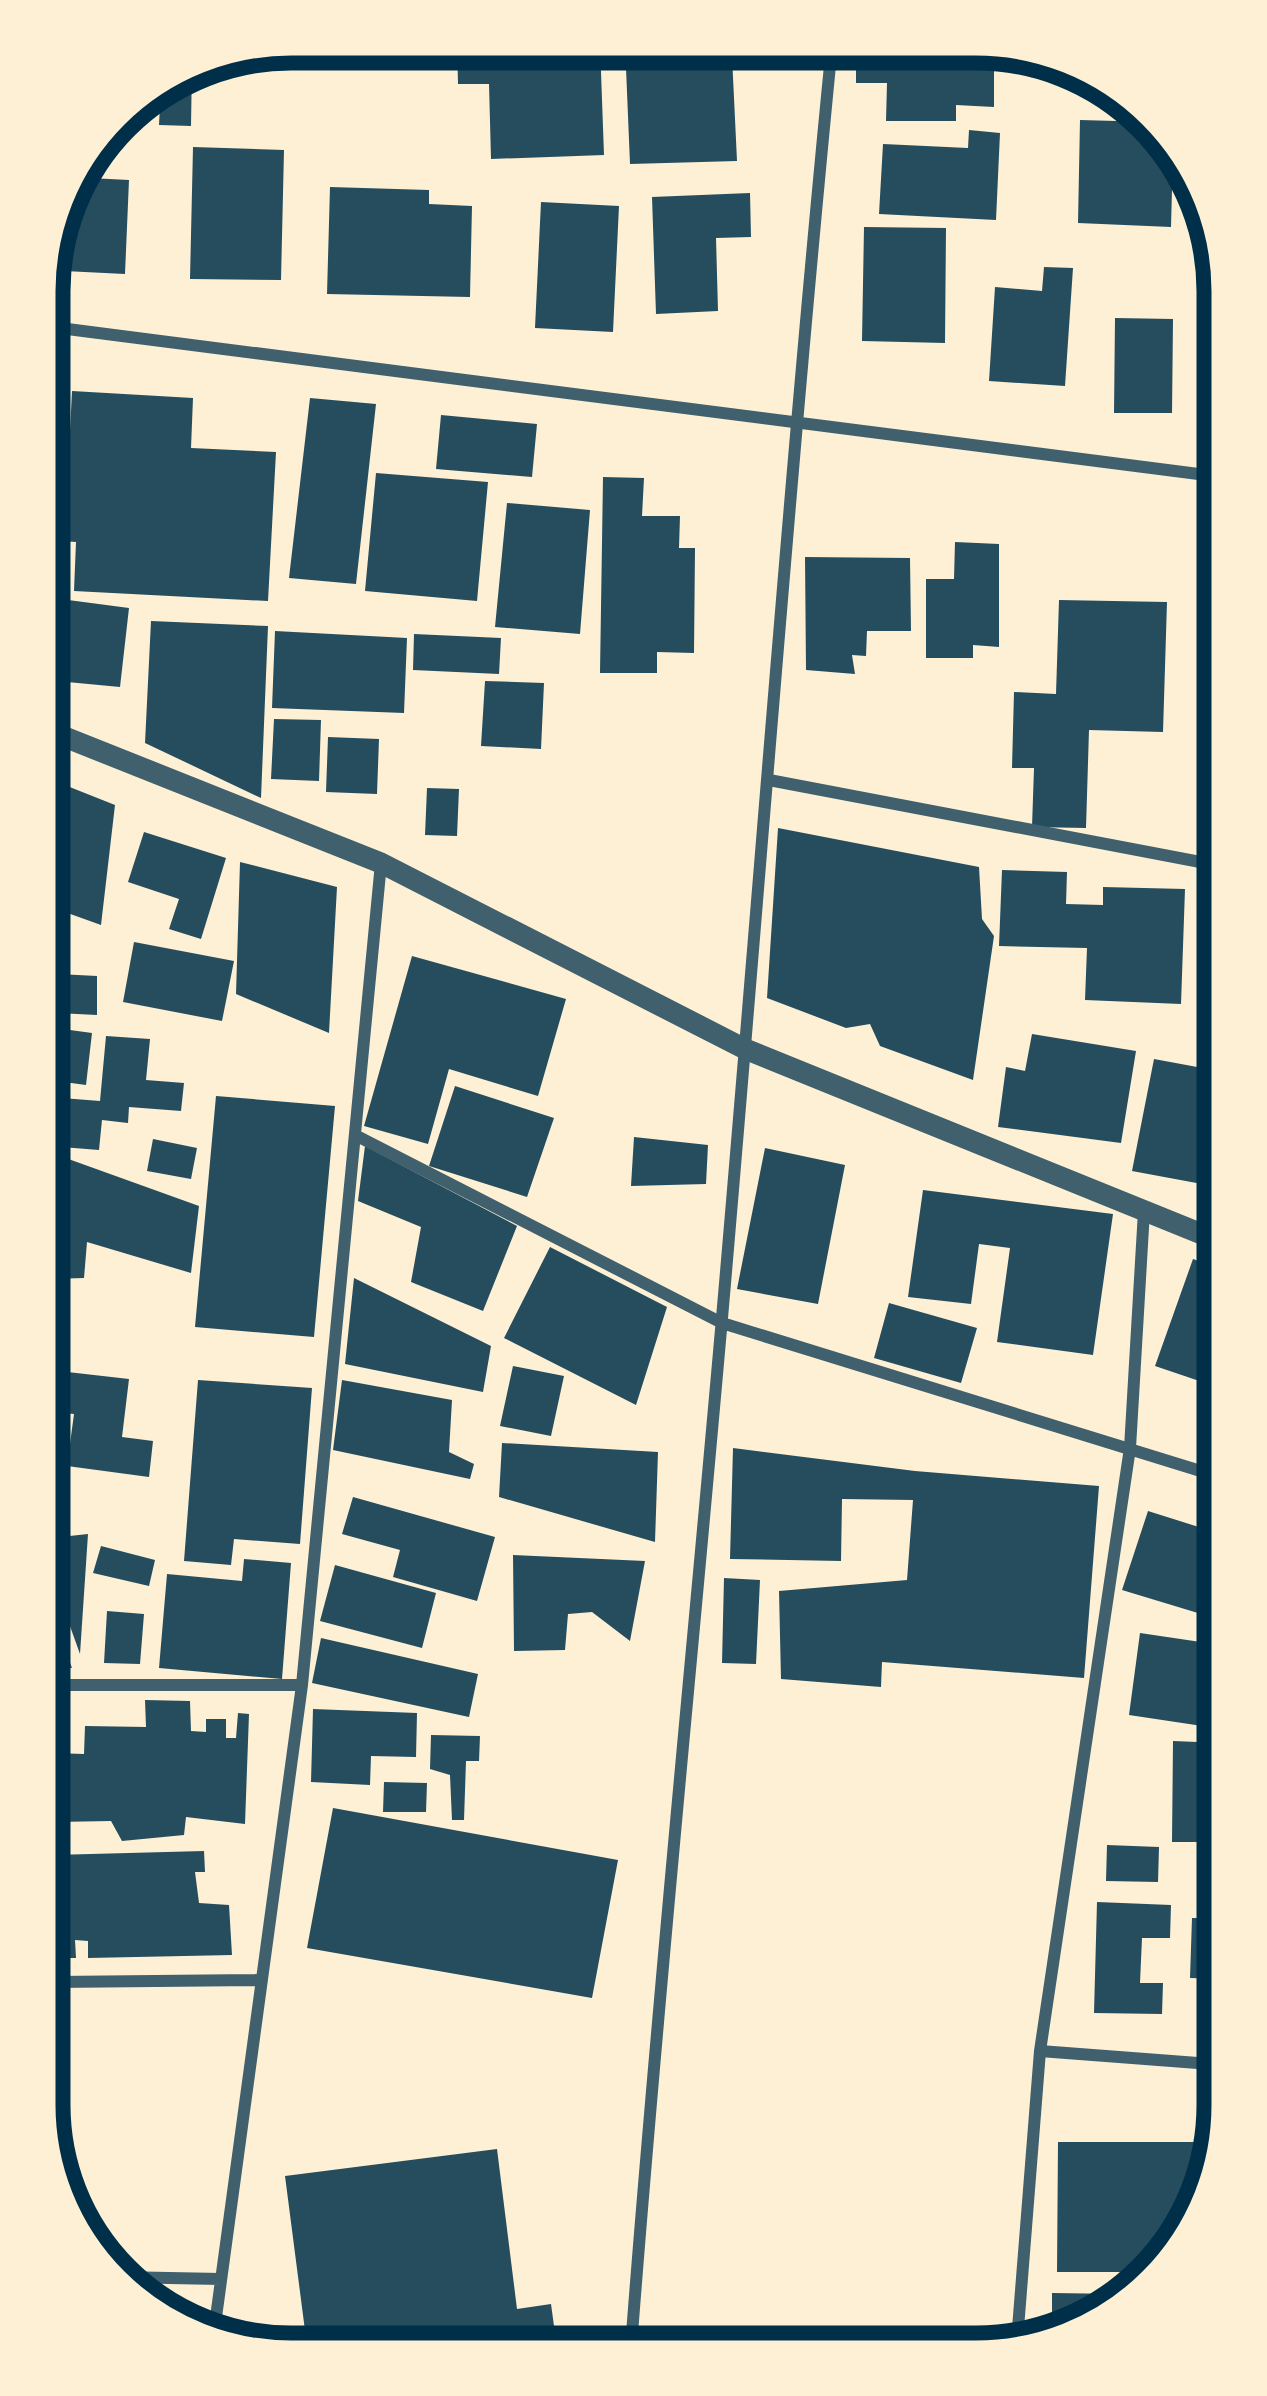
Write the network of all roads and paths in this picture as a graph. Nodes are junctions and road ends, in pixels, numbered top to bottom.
1 (830, 63) edge
2 (63, 328) edge
3 (795, 421) junction
4 (1204, 475) edge
5 (63, 736) edge
6 (769, 780) junction
7 (381, 863) junction
8 (1204, 863) edge
9 (745, 1048) junction
10 (355, 1135) junction
11 (1144, 1210) junction
12 (1204, 1234) edge
13 (722, 1323) junction
14 (1130, 1448) junction
15 (1204, 1472) edge
16 (63, 1685) edge
17 (302, 1685) junction
18 (261, 1980) junction
19 (63, 1982) edge
20 (1040, 2051) junction
21 (1204, 2063) edge
22 (143, 2277) edge
23 (221, 2279) junction
24 (216, 2320) edge
25 (1018, 2329) edge
26 (632, 2333) edge

1 - 3 street
2 - 3 street
3 - 4 street
3 - 6 street
5 - 7 street
6 - 8 street
6 - 9 street
7 - 9 street
7 - 10 street
9 - 11 street
9 - 13 street
10 - 13 street
10 - 17 street
11 - 12 street
11 - 14 street
13 - 14 street
13 - 26 street
14 - 15 street
14 - 20 street
16 - 17 street
17 - 18 street
18 - 19 street
18 - 23 street
20 - 21 street
20 - 25 street
22 - 23 street
23 - 24 street

